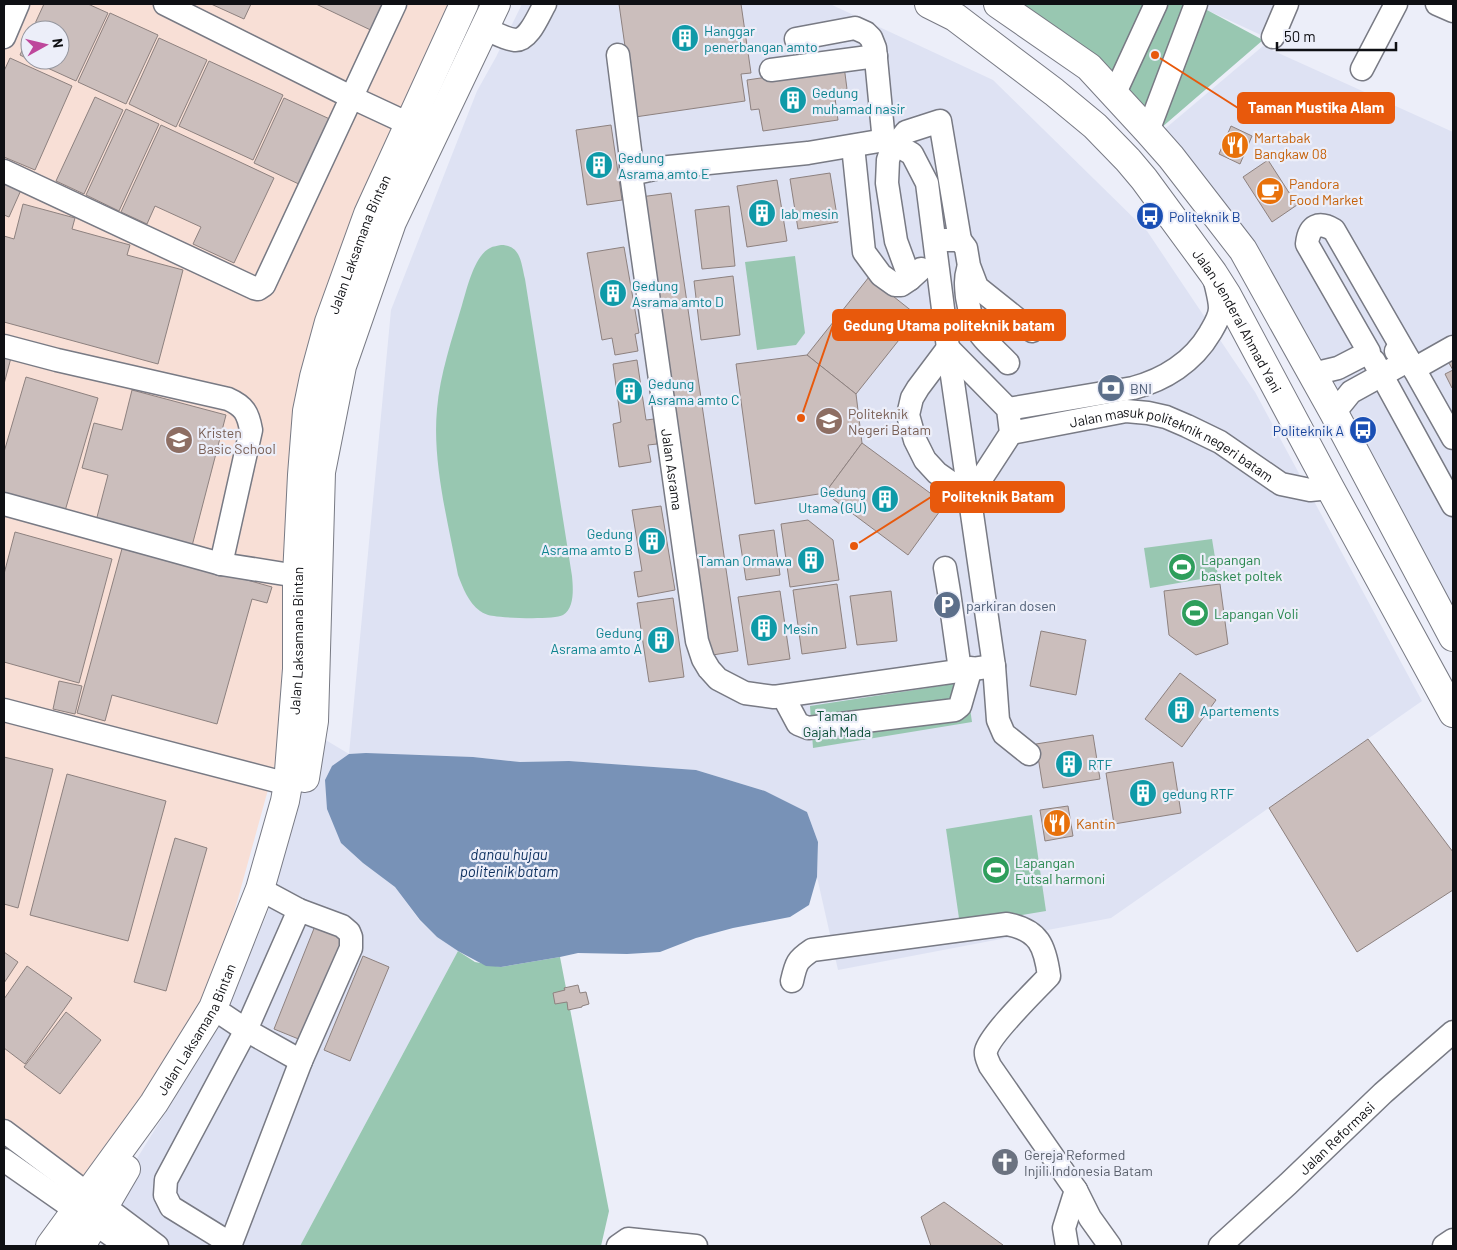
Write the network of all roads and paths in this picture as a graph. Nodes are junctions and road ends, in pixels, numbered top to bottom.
1 (18, 4) edge
2 (165, 4) edge
3 (395, 4) edge
4 (464, 4) edge
5 (496, 4) edge
6 (545, 4) edge
7 (929, 4) edge
8 (998, 4) edge
9 (1156, 4) edge
10 (1196, 4) edge
11 (1287, 4) edge
12 (1396, 4) edge
13 (1437, 4) edge
14 (1453, 11) edge
15 (485, 29) junction
16 (4, 37) edge
17 (1273, 37) dead end
18 (796, 39) dead end
19 (618, 55) dead end
20 (876, 56) junction
21 (771, 70) dead end
22 (1362, 70) dead end
23 (1114, 95) junction
24 (352, 97) junction
25 (409, 124) junction
26 (1148, 131) junction
27 (890, 144) junction
28 (853, 146) junction
29 (1171, 158) junction
30 (4, 171) edge
31 (631, 174) junction
32 (1144, 179) junction
33 (380, 218) junction
34 (960, 240) junction
35 (935, 248) junction
36 (969, 266) junction
37 (1214, 273) junction
38 (910, 279) junction
39 (1032, 330) dead end
40 (4, 346) edge
41 (1453, 347) edge
42 (948, 348) junction
43 (1369, 352) junction
44 (1008, 363) dead end
45 (1411, 364) junction
46 (1312, 374) junction
47 (1382, 375) junction
48 (1008, 409) junction
49 (1334, 413) junction
50 (1451, 429) edge
51 (1011, 433) junction
52 (1330, 488) junction
53 (970, 496) junction
54 (4, 504) edge
55 (1453, 505) edge
56 (221, 564) junction
57 (297, 576) junction
58 (982, 588) junction
59 (1453, 638) edge
60 (994, 666) junction
61 (965, 669) junction
62 (783, 696) junction
63 (4, 710) edge
64 (1453, 713) edge
65 (1029, 754) dead end
66 (288, 784) junction
67 (278, 899) junction
68 (792, 980) dead end
69 (228, 1018) junction
70 (1453, 1032) edge
71 (301, 1061) junction
72 (4, 1131) edge
73 (4, 1160) edge
74 (1076, 1190) junction
75 (90, 1208) junction
76 (1453, 1240) edge
77 (231, 1245) edge
78 (50, 1246) edge
79 (81, 1246) edge
80 (127, 1246) edge
81 (157, 1246) edge
82 (618, 1246) edge
83 (696, 1246) edge
84 (1067, 1246) edge
85 (1110, 1246) edge
86 (1220, 1246) edge
87 (1444, 1246) edge

1 - 16 street
2 - 24 street
3 - 24 street
4 - 25 main road, Jalan Laksamana Bintan
5 - 15 main road, Jalan Laksamana Bintan
6 - 15 street
7 - 32 main road, Jalan Jenderal Ahmad Yani
8 - 23 main road
9 - 23 street
10 - 26 street
11 - 17 street
12 - 22 street
13 - 14 street
15 - 33 main road, Jalan Laksamana Bintan
18 - 20 street
19 - 31 street, Jalan Asrama
20 - 21 street
20 - 27 street
23 - 26 main road
24 - 25 street
24 - 30 street
25 - 33 main road, Jalan Laksamana Bintan
26 - 29 main road
27 - 28 street
27 - 34 street
27 - 35 street
27 - 38 street
28 - 31 street
28 - 38 street
29 - 32 main road
29 - 46 main road
31 - 62 street, Jalan Asrama
32 - 37 main road, Jalan Jenderal Ahmad Yani
33 - 57 main road, Jalan Laksamana Bintan
33 - 67 main road, Jalan Laksamana Bintan
34 - 35 street
34 - 36 street
35 - 38 street
35 - 42 street
36 - 39 street
36 - 44 street
37 - 48 street
37 - 52 main road, Jalan Jenderal Ahmad Yani
40 - 56 street
41 - 45 street
42 - 48 street
42 - 53 street
42 - 53 street
43 - 45 street
43 - 45 street
43 - 46 street
43 - 47 street
45 - 47 street
45 - 50 street
46 - 49 main road
47 - 49 street
47 - 55 street
48 - 51 street
49 - 59 main road
51 - 52 street, Jalan masuk politeknik negeri batam
51 - 53 street
52 - 64 main road, Jalan Jenderal Ahmad Yani
53 - 58 street
54 - 56 street
56 - 57 street
57 - 66 main road, Jalan Laksamana Bintan
58 - 60 street
58 - 61 street
60 - 61 street, Jalan Asrama
60 - 65 street
61 - 62 street, Jalan Asrama
61 - 62 street
63 - 66 street
66 - 67 main road, Jalan Laksamana Bintan
67 - 69 main road, Jalan Laksamana Bintan
67 - 71 street
68 - 74 street
69 - 71 street
69 - 75 main road, Jalan Laksamana Bintan
69 - 77 street
70 - 86 street, Jalan Reformasi
71 - 77 street
72 - 75 street
73 - 75 street
74 - 84 street
74 - 85 street
75 - 78 main road, Jalan Laksamana Bintan
75 - 79 main road, Jalan Laksamana Bintan
75 - 80 street
75 - 81 street
76 - 87 street
82 - 83 street

